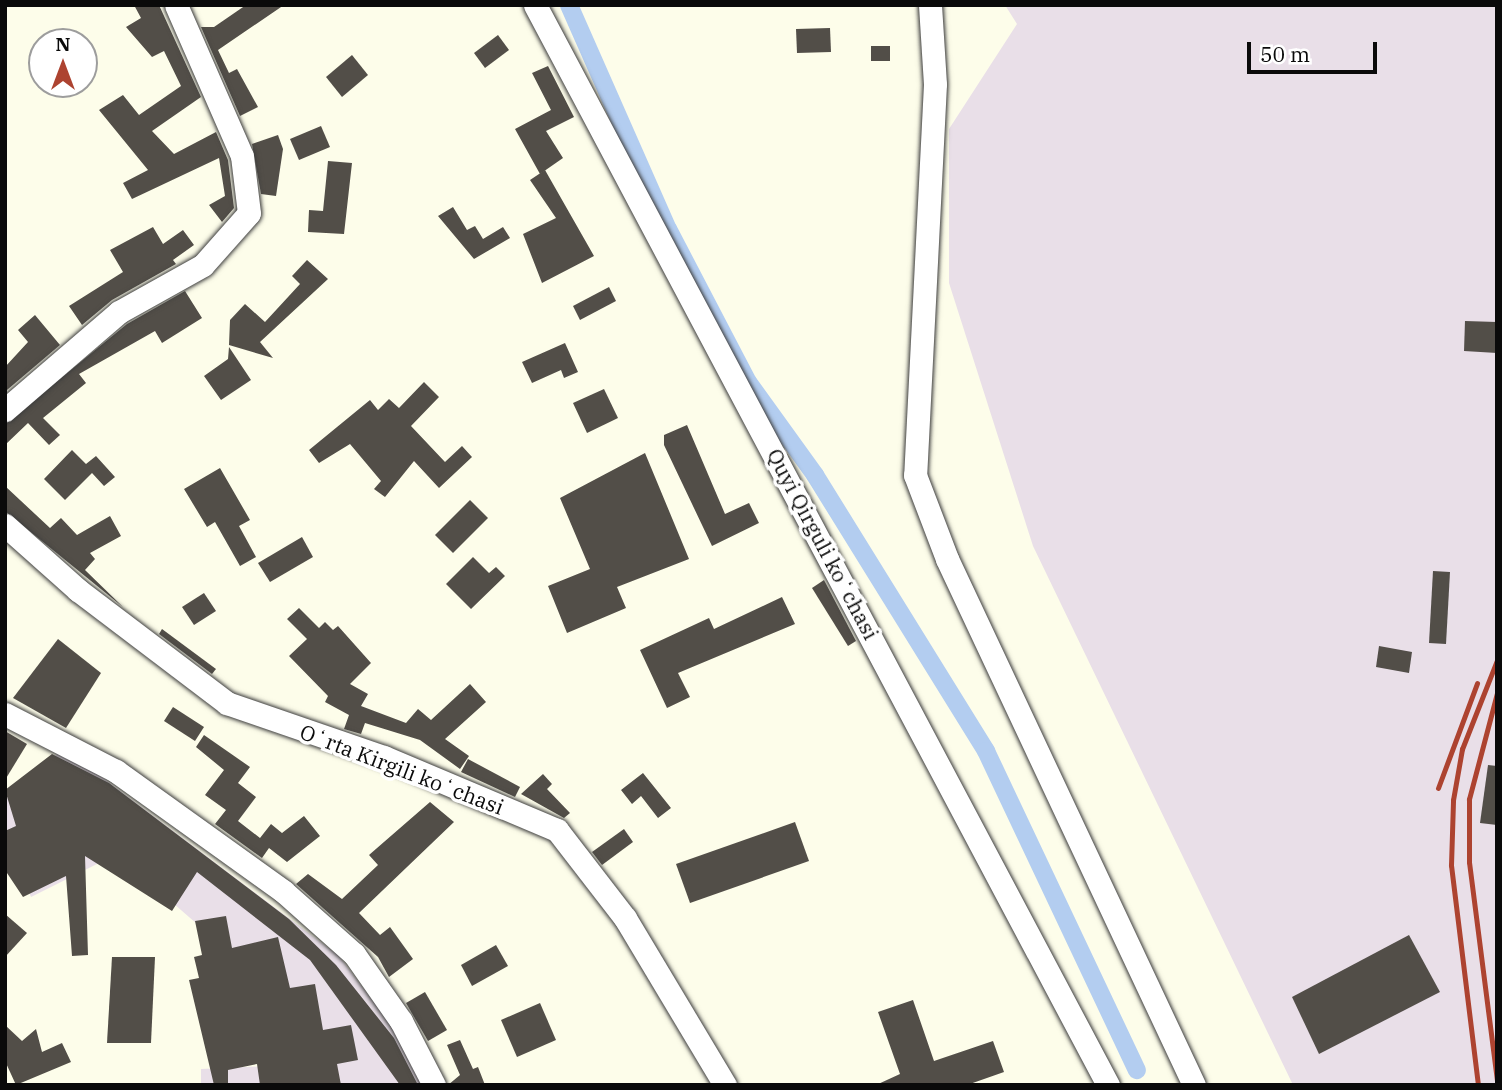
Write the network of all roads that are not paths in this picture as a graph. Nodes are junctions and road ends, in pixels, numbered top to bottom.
1 (176, 5) edge
2 (535, 5) edge
3 (930, 5) edge
4 (5, 410) edge
5 (5, 525) edge
6 (5, 714) edge
7 (434, 1085) edge
8 (725, 1085) edge
9 (1108, 1085) edge
10 (1194, 1085) edge

1 - 4 street
2 - 9 street, Quyi Qirguli koʻchasi
3 - 10 street
5 - 8 street, Oʻrta Kirgili koʻchasi
6 - 7 street

